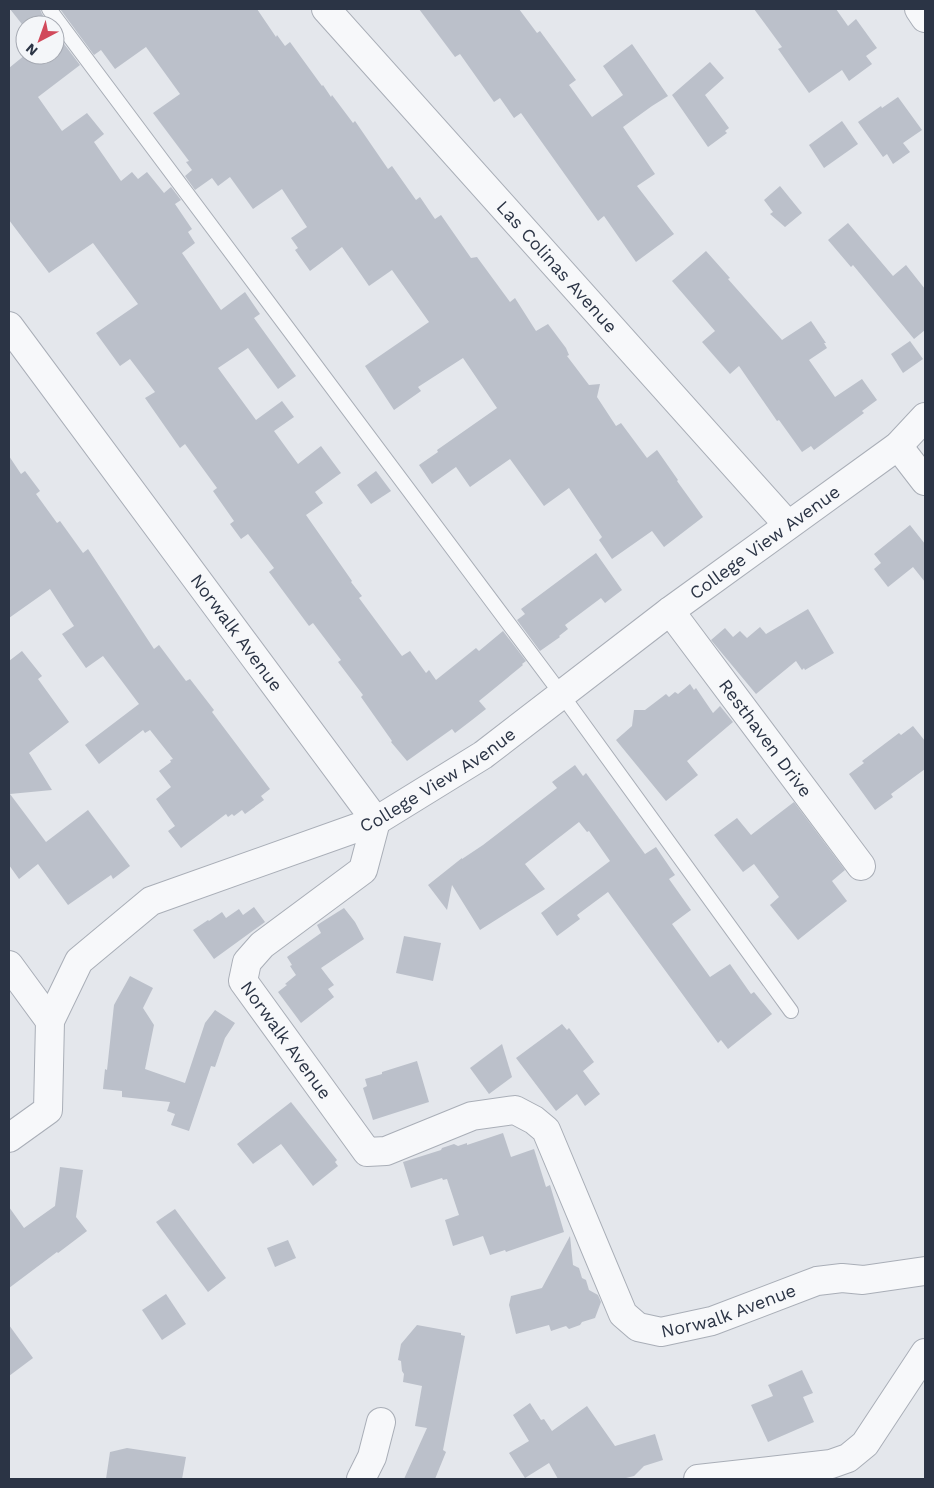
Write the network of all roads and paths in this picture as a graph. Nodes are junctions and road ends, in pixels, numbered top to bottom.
1 (49, 9) edge
2 (326, 9) edge
3 (918, 9) edge
4 (925, 18) edge
5 (9, 326) edge
6 (925, 417) edge
7 (898, 446) junction
8 (925, 481) edge
9 (788, 525) junction
10 (670, 611) junction
11 (562, 694) junction
12 (376, 822) junction
13 (861, 866) dead end
14 (9, 965) edge
15 (791, 1011) dead end
16 (50, 1021) junction
17 (9, 1138) edge
18 (925, 1270) edge
19 (925, 1354) edge
20 (381, 1422) dead end
21 (361, 1479) edge
22 (698, 1479) edge

1 - 11 lane
2 - 9 street, Las Colinas Avenue
3 - 4 street
5 - 12 street, Norwalk Avenue
6 - 7 street, College View Avenue
7 - 8 street
7 - 9 street, College View Avenue
9 - 10 street, College View Avenue
10 - 11 street, College View Avenue
10 - 13 street, Resthaven Drive
11 - 12 street, College View Avenue
11 - 15 lane
12 - 16 street, College View Avenue
12 - 18 street, Norwalk Avenue
14 - 16 street
16 - 17 street, College View Avenue
19 - 22 street
20 - 21 street

